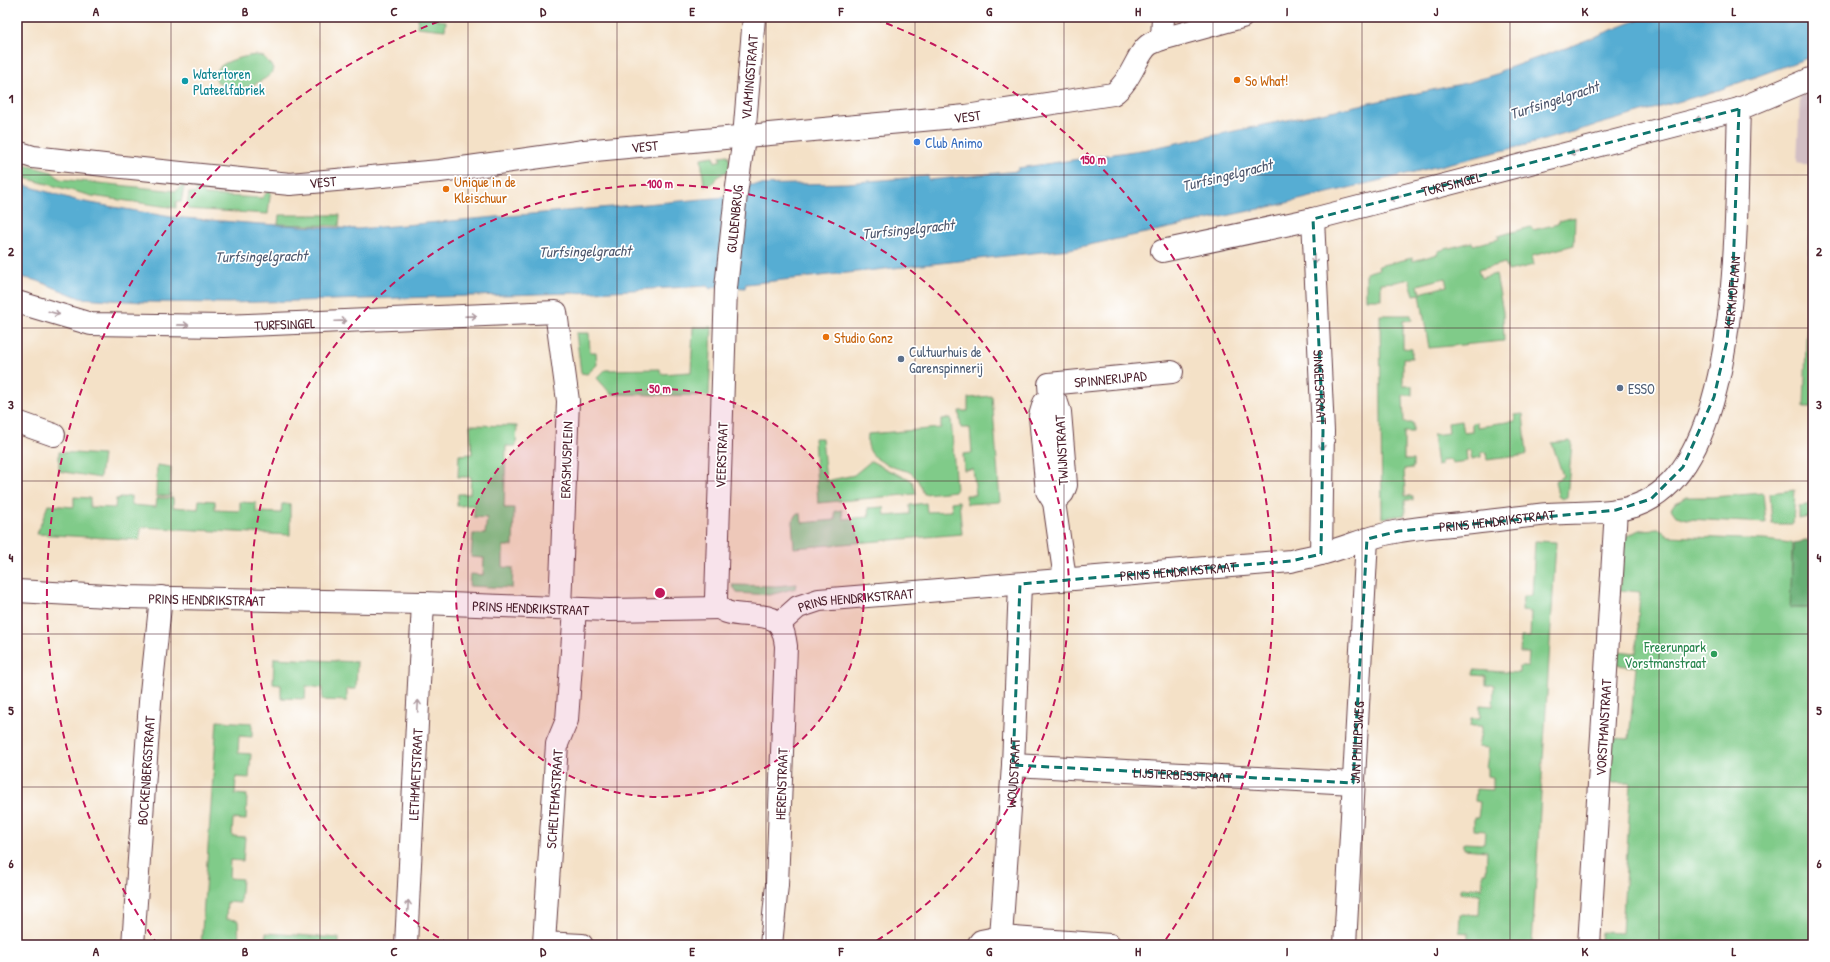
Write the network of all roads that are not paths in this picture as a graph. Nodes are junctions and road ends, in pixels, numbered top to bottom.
1 (754, 17) edge
2 (1163, 17) edge
3 (1242, 17) edge
4 (1162, 39) junction
5 (1813, 78) edge
6 (1739, 109) junction
7 (744, 137) junction
8 (17, 152) edge
9 (1312, 219) junction
10 (1162, 251) dead end
11 (726, 294) joint
12 (17, 302) edge
13 (556, 312) joint
14 (1172, 372) dead end
15 (1050, 391) joint
16 (17, 422) edge
17 (54, 435) dead end
18 (1683, 467) joint
19 (1616, 510) junction
20 (1367, 539) junction
21 (1321, 554) junction
22 (1065, 579) junction
23 (1020, 584) junction
24 (17, 591) edge
25 (161, 597) junction
26 (423, 603) junction
27 (721, 608) junction
28 (568, 609) junction
29 (779, 624) junction
30 (1013, 765) junction
31 (1353, 783) junction
32 (1001, 937) junction
33 (544, 944) edge
34 (133, 945) edge
35 (406, 945) edge
36 (582, 945) edge
37 (771, 945) edge
38 (978, 945) edge
39 (1110, 945) edge
40 (1344, 945) edge
41 (1589, 945) edge

1 - 7 street, VLAMINGSTRAAT
2 - 4 street
3 - 4 street, VEST
4 - 7 street, VEST
5 - 6 street, TURFSINGEL
6 -> 9 street, TURFSINGEL
6 - 18 street, KERKHOFLAAN
7 - 8 street, VEST
7 - 11 street, GULDENBRUG
9 - 10 street, TURFSINGEL
9 -> 21 street, SINGELSTRAAT
11 - 27 street, VEERSTRAAT
12 -> 13 street, TURFSINGEL
13 - 28 street, ERASMUSPLEIN
14 - 15 street, SPINNERIJPAD
15 - 22 street, TWIJNSTRAAT
16 - 17 street
18 - 19 street, PRINS HENDRIKSTRAAT
19 - 20 street, PRINS HENDRIKSTRAAT
19 - 41 street, VORSTMANSTRAAT
20 - 21 street, PRINS HENDRIKSTRAAT
20 - 31 street, JAN PHILIPSWEG
21 - 22 street, PRINS HENDRIKSTRAAT
22 - 23 street, PRINS HENDRIKSTRAAT
23 - 29 street, PRINS HENDRIKSTRAAT
23 - 30 street, WOUDSTRAAT
24 - 25 street, PRINS HENDRIKSTRAAT
25 - 26 street, PRINS HENDRIKSTRAAT
25 - 34 street, BOCKENBERGSTRAAT
26 - 28 street, PRINS HENDRIKSTRAAT
35 -> 26 street, LETHMAETSTRAAT
27 - 28 street, PRINS HENDRIKSTRAAT
27 - 29 street, PRINS HENDRIKSTRAAT
28 - 33 street, SCHELTEMASTRAAT
29 - 37 street, HERENSTRAAT
30 - 31 street, LIJSTERBESSTRAAT
30 - 32 street, WOUDSTRAAT
31 - 40 street, JAN PHILIPSWEG
32 - 38 street
32 - 39 street
33 - 36 street, SCHELTEMASTRAAT

